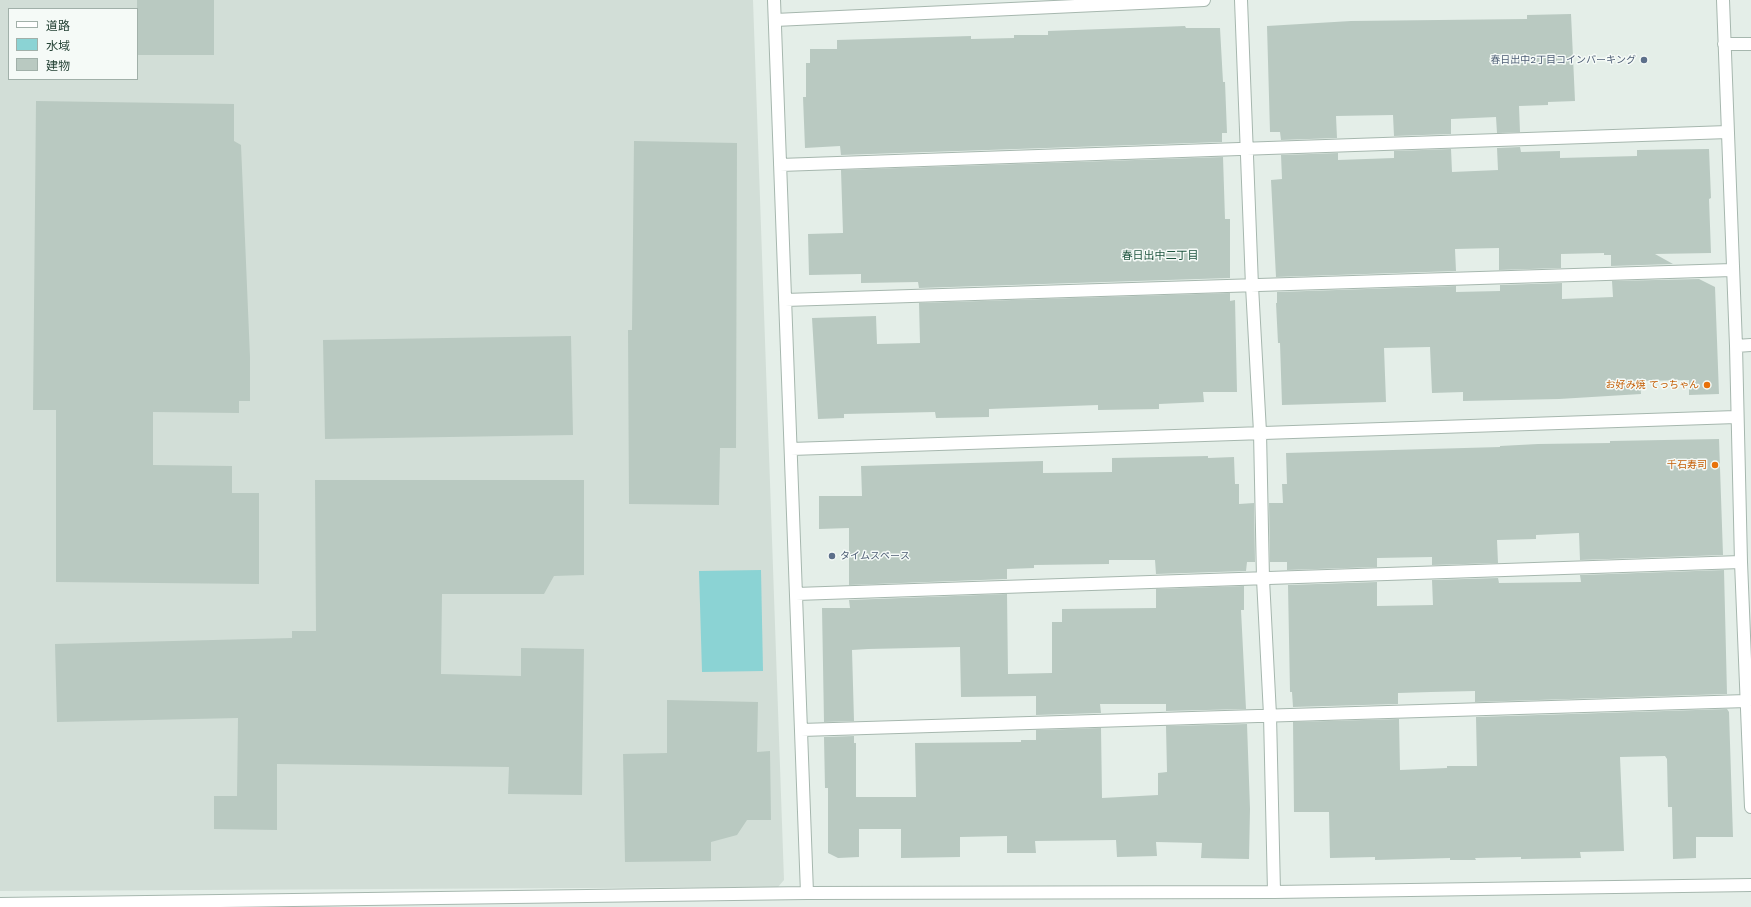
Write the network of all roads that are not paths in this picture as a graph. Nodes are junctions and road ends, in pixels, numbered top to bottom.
1 (774, 0) edge
2 (1204, 0) edge
3 (1241, 0) edge
4 (1723, 0) edge
5 (775, 20) junction
6 (1724, 44) junction
7 (1751, 44) edge
8 (1728, 132) junction
9 (1247, 149) junction
10 (780, 165) junction
11 (1732, 270) junction
12 (1252, 286) junction
13 (786, 300) junction
14 (1736, 346) junction
15 (1751, 346) edge
16 (1736, 417) junction
17 (1260, 432) junction
18 (791, 449) junction
19 (1741, 562) junction
20 (1263, 579) junction
21 (796, 594) junction
22 (1747, 607) edge
23 (1747, 702) junction
24 (1270, 716) junction
25 (801, 730) junction
26 (1751, 807) edge
27 (1751, 885) edge
28 (1274, 892) junction
29 (807, 893) junction
30 (0, 904) edge

1 - 5 street
2 - 5 street
3 - 9 street
4 - 6 street
5 - 10 street
6 - 7 street
6 - 8 street
8 - 9 street
8 - 11 street
9 - 10 street
9 - 12 street
10 - 13 street
11 - 12 street
11 - 14 street
12 - 13 street
12 - 17 street
13 - 18 street
14 - 15 street
14 - 16 street
16 - 17 street
16 - 19 street
17 - 18 street
17 - 20 street
18 - 21 street
19 - 20 street
19 - 22 street
20 - 21 street
20 - 24 street
21 - 25 street
22 - 23 street
23 - 24 street
23 - 26 street
24 - 25 street
24 - 28 street
25 - 29 street
27 - 28 street
28 - 29 street
29 - 30 street

